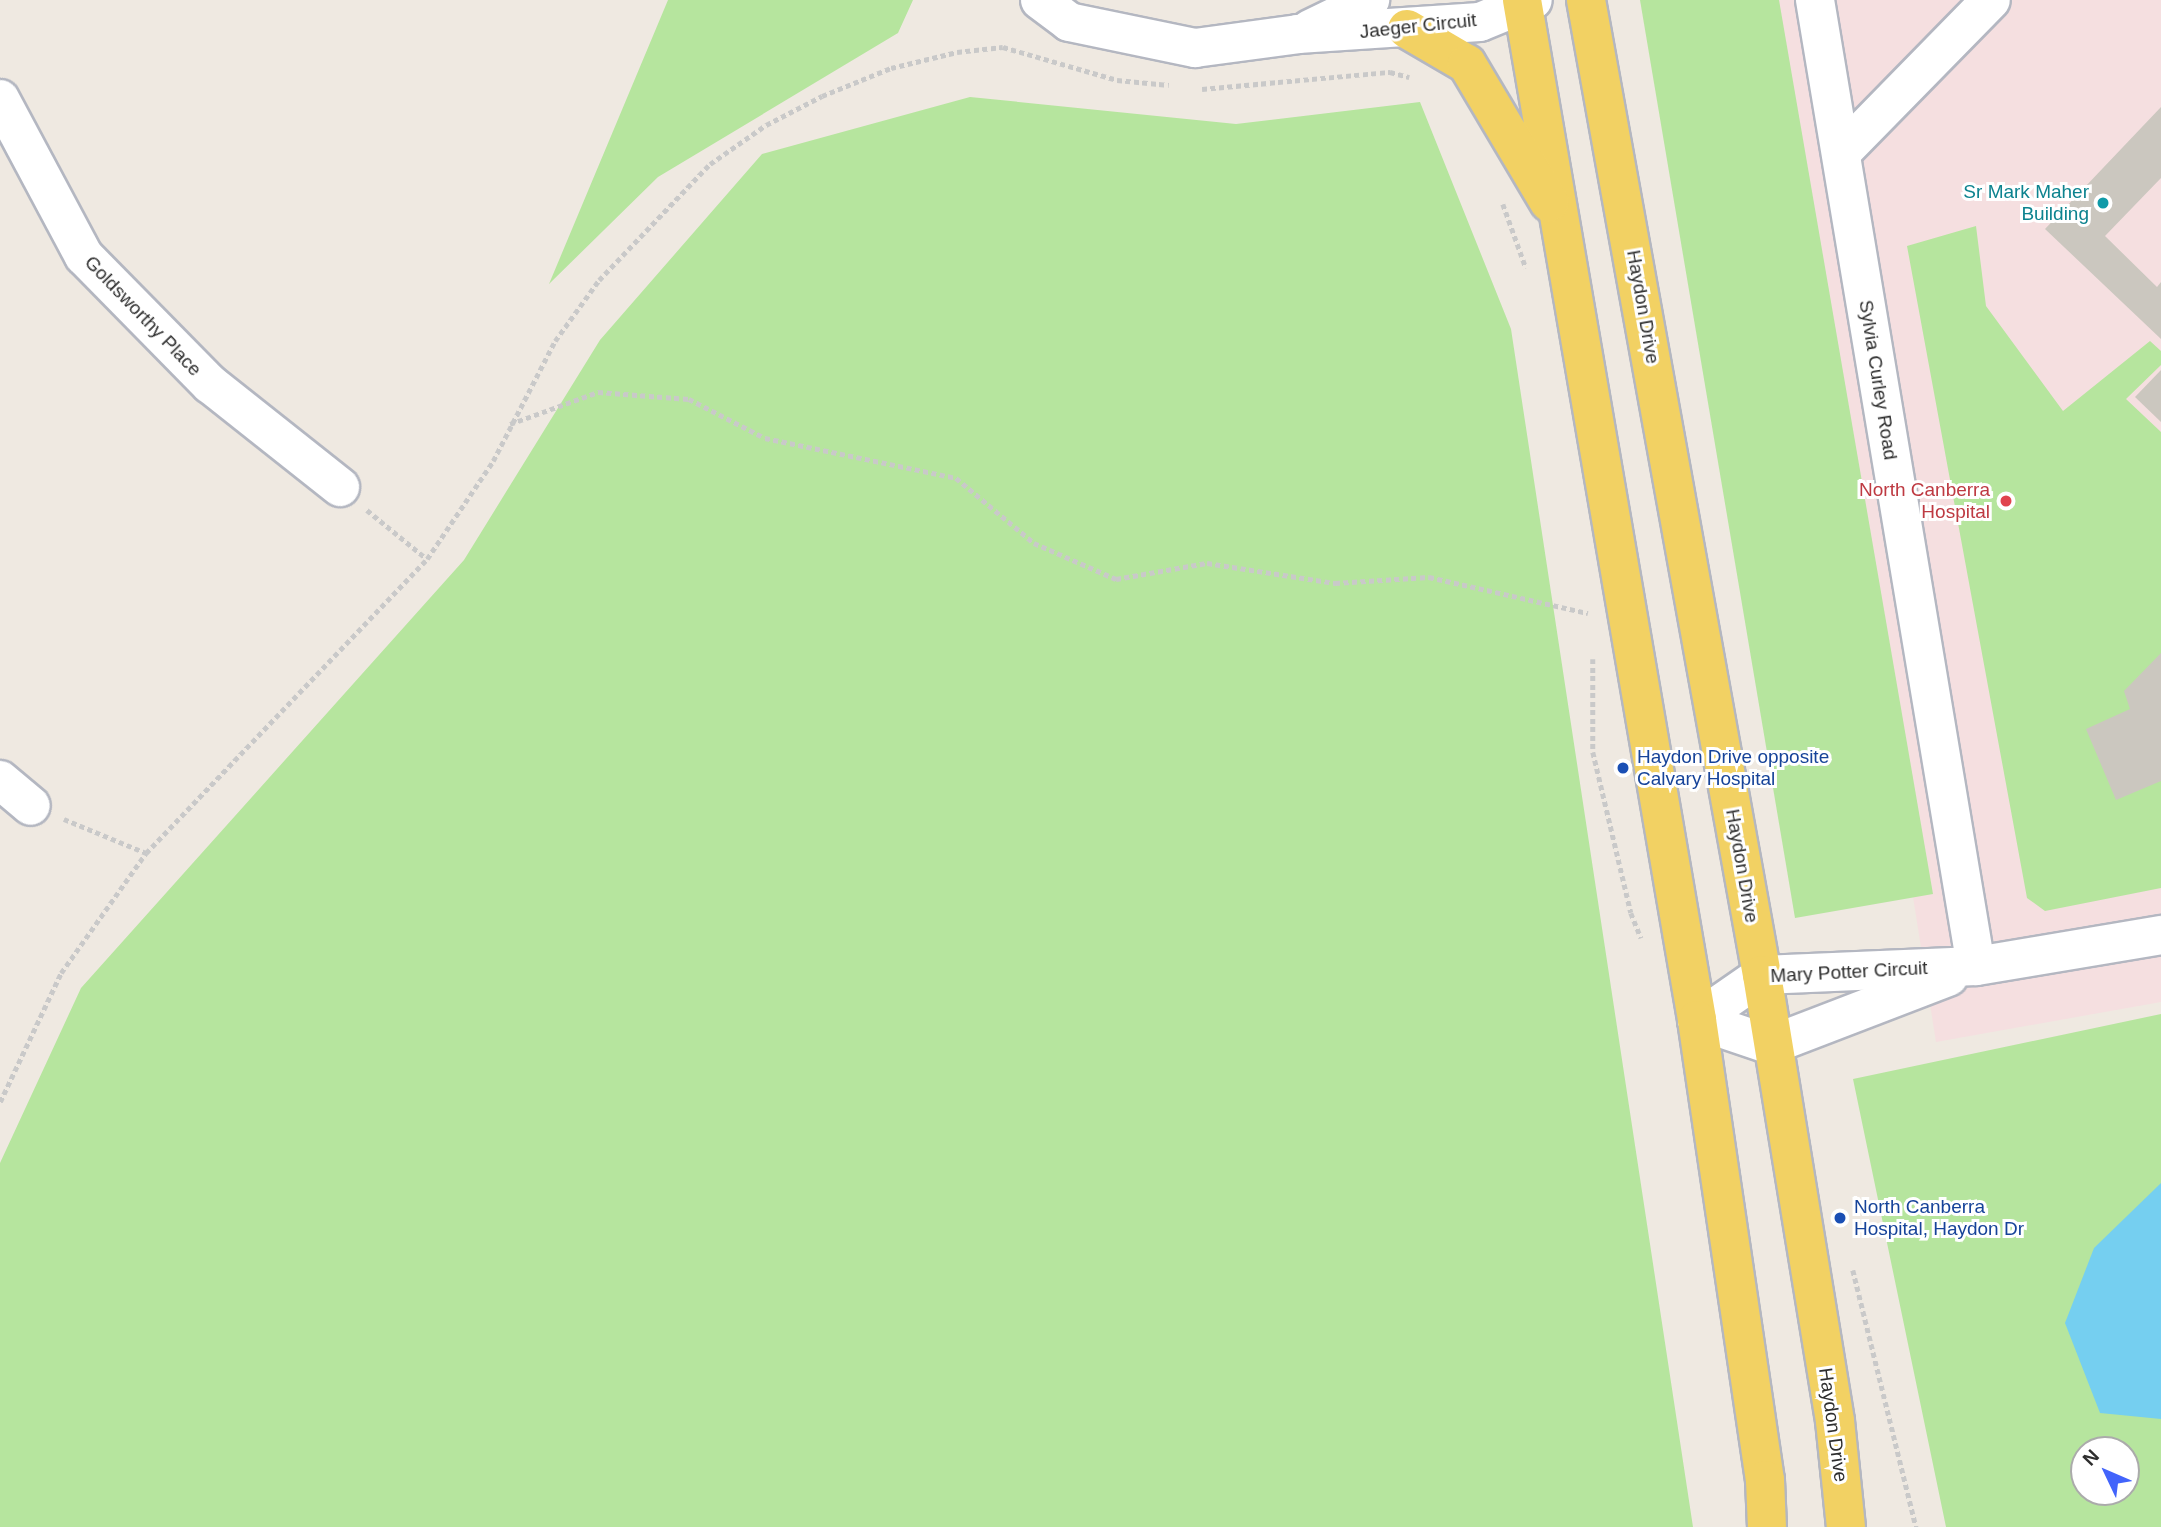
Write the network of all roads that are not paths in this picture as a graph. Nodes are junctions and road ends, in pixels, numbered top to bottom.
1 (1040, 0) edge
2 (1370, 0) edge
3 (1586, 0) edge
4 (1991, 0) edge
5 (1816, 1) edge
6 (1526, 2) edge
7 (1407, 29) junction
8 (1298, 34) junction
9 (0, 100) edge
10 (1841, 153) junction
11 (1559, 219) junction
12 (340, 487) road end
13 (0, 780) edge
14 (31, 806) road end
15 (2161, 935) edge
16 (1976, 966) junction
17 (1762, 975) junction
18 (1697, 1020) junction
19 (1771, 1045) junction
20 (1835, 1421) junction
21 (1767, 1527) edge
22 (1846, 1527) edge
23 (1870, 1527) edge

1 - 8 street, Jaeger Circuit
2 - 8 street, Jaeger Circuit
3 - 17 main road, Haydon Drive
4 - 10 street
5 - 10 street, Sylvia Curley Road
6 - 7 street, Jaeger Circuit
6 - 11 main road
7 - 8 street, Jaeger Circuit
7 - 11 main road
9 - 12 street, Goldsworthy Place
10 - 16 street, Sylvia Curley Road
11 - 18 main road
13 - 14 street
15 - 16 street, Mary Potter Circuit
16 - 17 street, Mary Potter Circuit
16 - 19 street, Mary Potter Circuit
17 - 18 street, Mary Potter Circuit
17 - 19 main road, Haydon Drive
18 - 19 street
18 - 21 main road
19 - 20 main road, Haydon Drive
20 - 22 main road, Haydon Drive
20 - 23 main road

